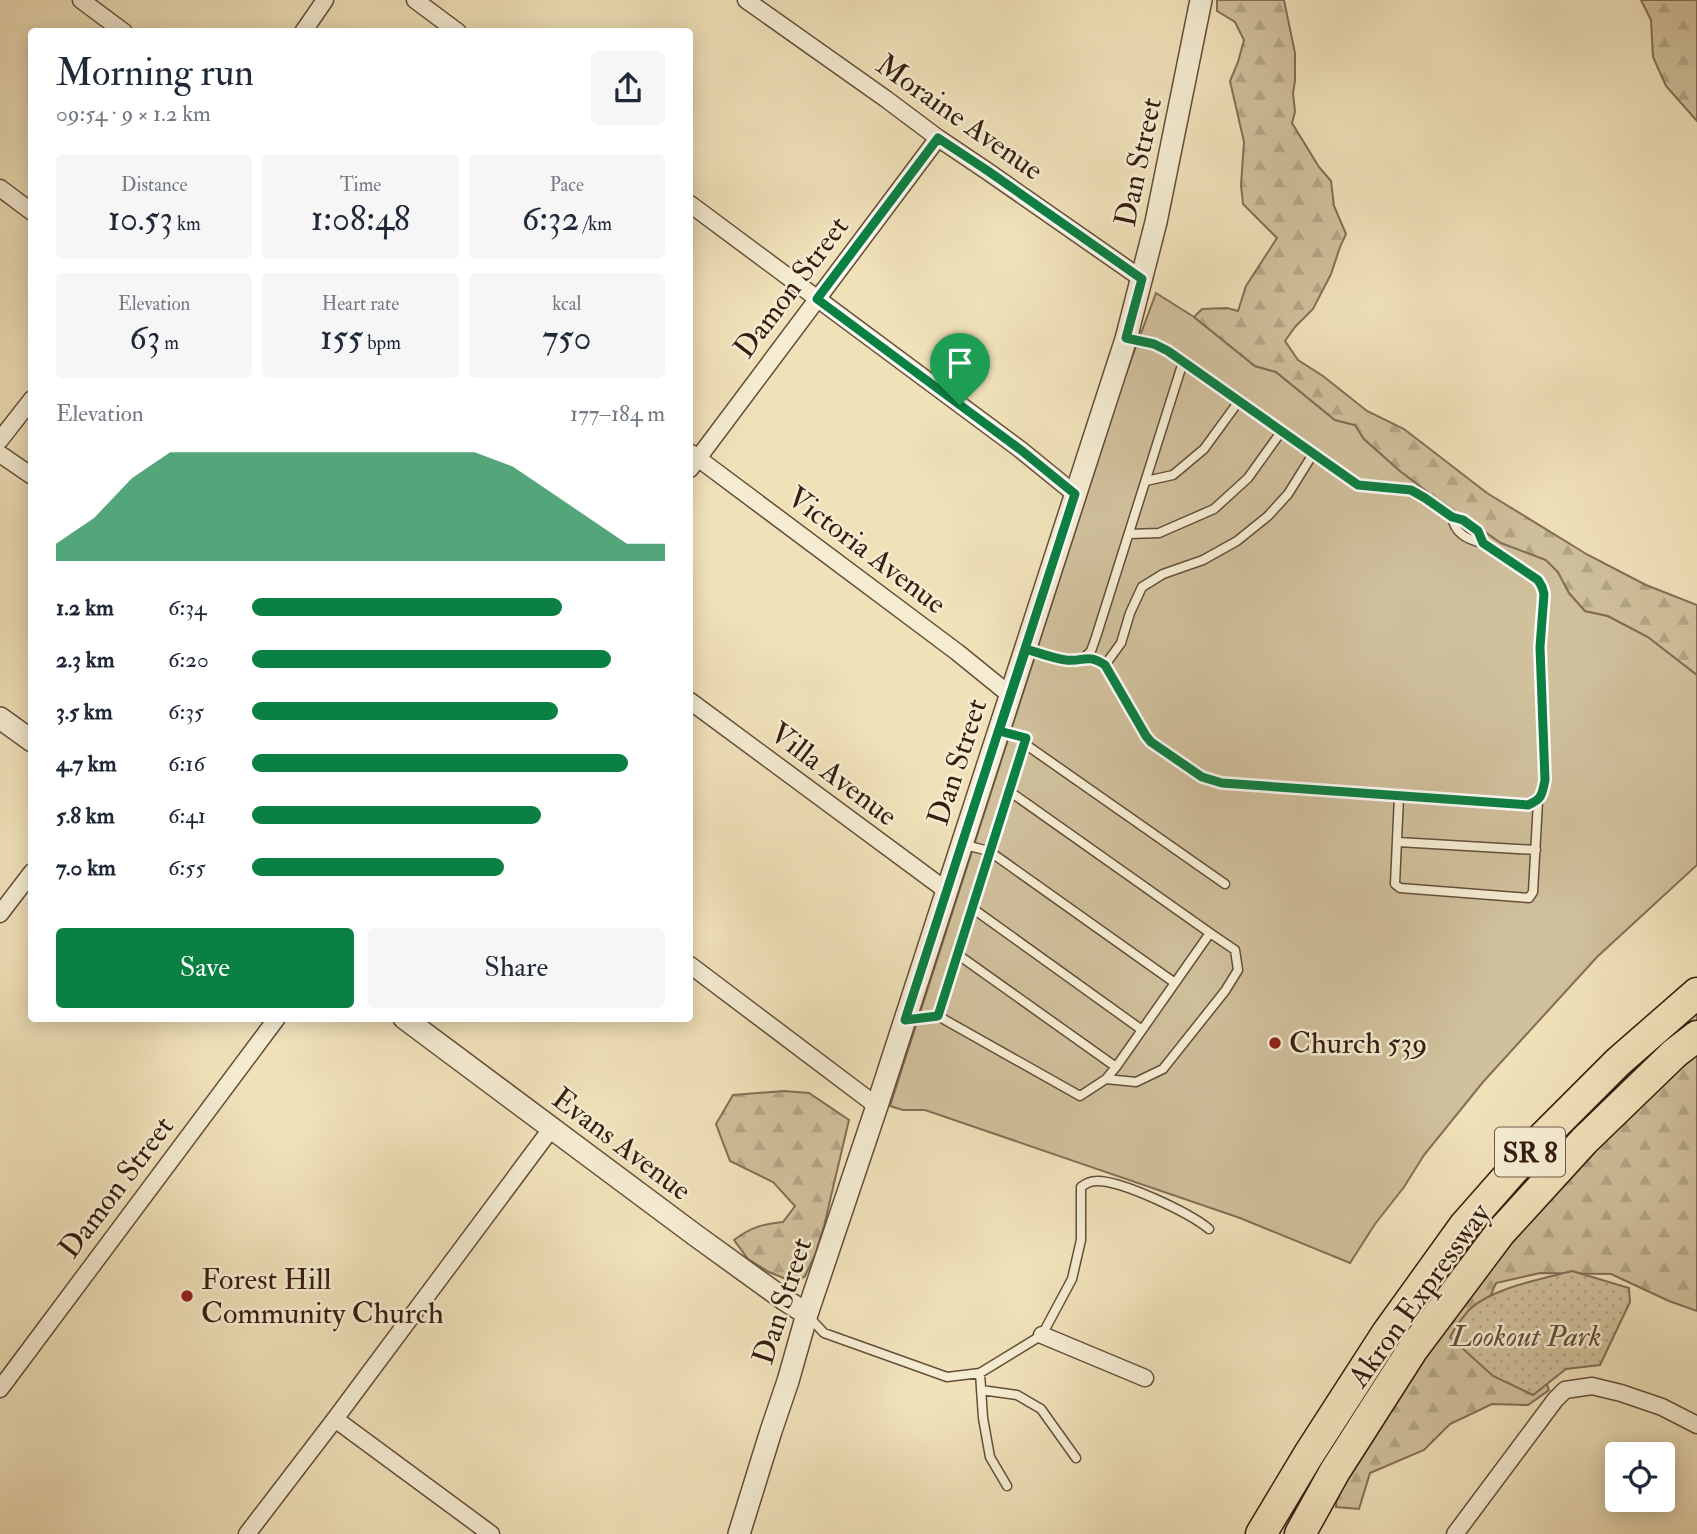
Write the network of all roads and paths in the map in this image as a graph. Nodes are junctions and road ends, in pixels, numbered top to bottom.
1 (82, 0) edge
2 (325, 0) edge
3 (415, 0) edge
4 (746, 0) edge
5 (1201, 0) edge
6 (119, 28) edge
7 (306, 28) edge
8 (452, 28) edge
9 (938, 138) junction
10 (0, 188) edge
11 (693, 206) edge
12 (28, 209) edge
13 (1142, 279) junction
14 (817, 299) junction
15 (1126, 338) junction
16 (1183, 362) junction
17 (1239, 401) junction
18 (28, 404) edge
19 (1281, 432) junction
20 (0, 440) edge
21 (0, 454) edge
22 (1313, 454) junction
23 (693, 458) edge
24 (693, 460) edge
25 (28, 473) edge
26 (1146, 481) junction
27 (1075, 494) junction
28 (1129, 534) junction
29 (1026, 649) junction
30 (1084, 657) junction
31 (1105, 665) junction
32 (1010, 695) junction
33 (693, 703) edge
34 (0, 718) edge
35 (999, 731) junction
36 (28, 738) edge
37 (1025, 744) junction
38 (1009, 791) junction
39 (1399, 796) junction
40 (1538, 801) junction
41 (1398, 842) junction
42 (962, 844) junction
43 (1536, 850) junction
44 (989, 851) junction
45 (28, 877) edge
46 (1225, 884) dead end
47 (947, 891) junction
48 (972, 908) junction
49 (0, 914) edge
50 (1210, 933) junction
51 (957, 954) junction
52 (693, 967) edge
53 (1175, 983) junction
54 (1697, 993) edge
55 (938, 1016) junction
56 (905, 1020) junction
57 (274, 1022) edge
58 (409, 1022) edge
59 (1142, 1030) junction
60 (1697, 1035) edge
61 (1116, 1067) junction
62 (1106, 1079) junction
63 (877, 1107) junction
64 (551, 1129) junction
65 (1209, 1229) dead end
66 (807, 1314) junction
67 (1042, 1335) junction
68 (980, 1373) junction
69 (1145, 1378) dead end
70 (0, 1389) edge
71 (981, 1390) junction
72 (335, 1419) junction
73 (1697, 1425) edge
74 (1076, 1458) dead end
75 (1007, 1486) dead end
76 (247, 1534) edge
77 (491, 1534) edge
78 (739, 1534) edge
79 (1261, 1534) edge
80 (1300, 1534) edge
81 (1455, 1534) edge

1 - 6 street
2 - 7 street
3 - 8 street
4 - 9 street, Moraine Avenue
5 - 13 street, Dan Street
9 - 13 street, Moraine Avenue
9 - 14 street, Damon Street
10 - 12 street
11 - 14 street
13 - 15 street, Dan Street
14 - 23 street, Damon Street
14 - 27 street
15 - 16 lane
15 - 27 street, Dan Street
16 - 17 lane
16 - 26 lane
17 - 19 lane
17 - 26 lane
18 - 20 street
19 - 22 lane
19 - 28 lane
21 - 25 street
22 - 31 lane
22 - 40 lane
24 - 32 street, Victoria Avenue
26 - 28 lane
27 - 29 street, Dan Street
28 - 30 lane
29 - 30 lane
29 - 32 street, Dan Street
30 - 31 lane
31 - 39 lane
32 - 35 street, Dan Street
33 - 47 street, Villa Avenue
34 - 36 street
35 - 37 lane
35 - 42 street, Dan Street
37 - 38 lane
37 - 46 lane
38 - 44 lane
38 - 50 lane
39 - 40 lane
39 - 41 lane
40 - 43 lane
41 - 43 lane
41 - 43 lane
42 - 44 lane
42 - 47 street, Dan Street
44 - 48 lane
44 - 53 lane
45 - 49 street
47 - 56 street, Dan Street
48 - 51 lane
48 - 59 lane
50 - 53 lane
50 - 62 lane
51 - 55 lane
51 - 61 lane
52 - 63 street
53 - 59 lane
54 - 79 highway, Akron Expressway / SR 8
55 - 56 lane
55 - 62 lane
56 - 63 street, Dan Street
57 - 70 street, Damon Street
58 - 64 street, Evans Avenue
59 - 61 lane
60 - 80 highway, Akron Expressway / SR 8
61 - 62 lane
63 - 66 street, Dan Street
64 - 66 street, Evans Avenue
64 - 72 street
65 - 67 lane
66 - 68 lane
66 - 78 street, Dan Street
67 - 68 lane
67 - 69 street
68 - 71 lane
71 - 74 lane
71 - 75 lane
72 - 76 street
72 - 77 street
73 - 81 street

